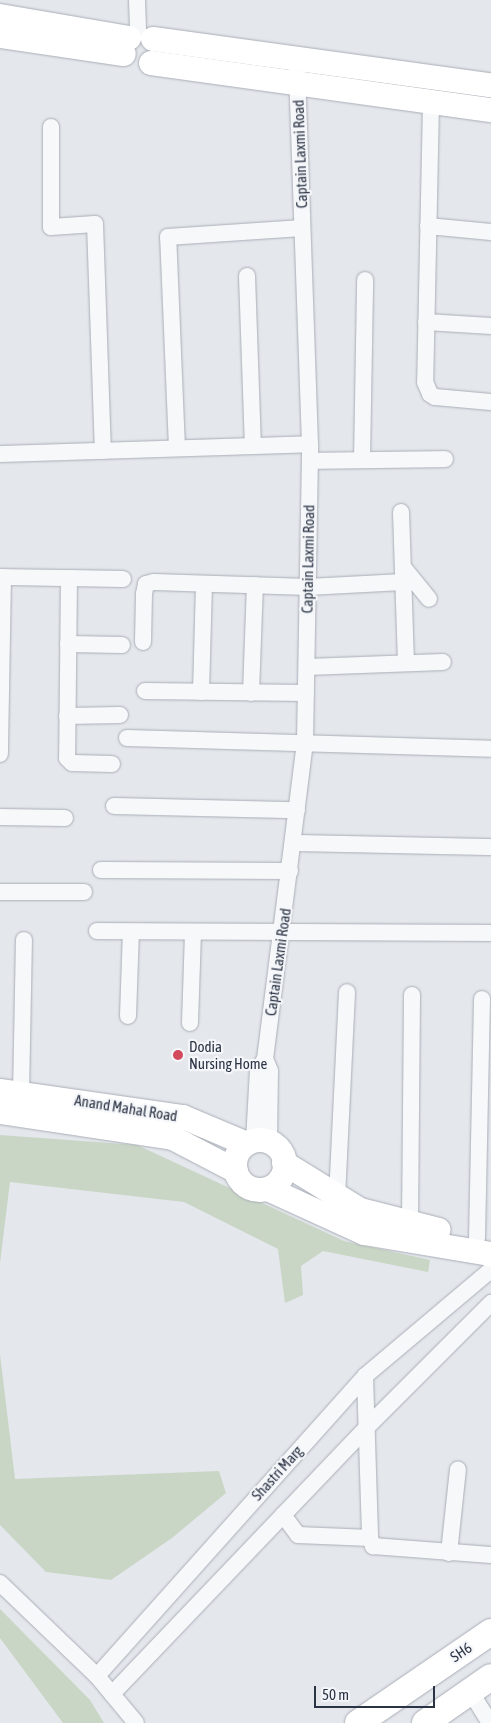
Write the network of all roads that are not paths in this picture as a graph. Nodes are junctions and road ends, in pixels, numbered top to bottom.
1 (137, 0) edge
2 (0, 16) edge
3 (0, 36) edge
4 (136, 41) junction
5 (296, 56) junction
6 (297, 86) junction
7 (491, 86) edge
8 (431, 104) junction
9 (491, 110) edge
10 (51, 127) dead end
11 (428, 226) junction
12 (302, 228) junction
13 (491, 232) edge
14 (247, 276) dead end
15 (364, 280) dead end
16 (426, 322) junction
17 (491, 326) edge
18 (491, 402) edge
19 (310, 444) junction
20 (253, 446) junction
21 (177, 448) junction
22 (103, 451) junction
23 (0, 454) edge
24 (445, 459) dead end
25 (362, 460) junction
26 (310, 461) junction
27 (401, 512) dead end
28 (403, 574) junction
29 (1, 577) edge
30 (69, 578) junction
31 (124, 579) dead end
32 (204, 584) junction
33 (255, 585) junction
34 (308, 587) junction
35 (428, 599) dead end
36 (143, 642) dead end
37 (68, 644) junction
38 (122, 645) dead end
39 (443, 662) dead end
40 (406, 663) junction
41 (307, 667) junction
42 (145, 691) dead end
43 (201, 692) junction
44 (251, 693) junction
45 (306, 694) junction
46 (120, 715) dead end
47 (67, 716) junction
48 (127, 738) dead end
49 (306, 742) junction
50 (491, 749) edge
51 (0, 754) edge
52 (112, 764) dead end
53 (114, 806) dead end
54 (297, 810) junction
55 (0, 817) edge
56 (65, 818) dead end
57 (293, 843) junction
58 (491, 847) edge
59 (101, 870) dead end
60 (290, 871) junction
61 (0, 892) edge
62 (84, 892) dead end
63 (97, 931) dead end
64 (131, 932) junction
65 (193, 933) junction
66 (491, 933) edge
67 (282, 934) junction
68 (24, 940) dead end
69 (347, 992) dead end
70 (412, 995) dead end
71 (482, 999) dead end
72 (128, 1016) dead end
73 (190, 1022) dead end
74 (11, 1092) edge
75 (0, 1112) edge
76 (257, 1142) junction
77 (284, 1163) junction
78 (236, 1172) junction
79 (268, 1189) junction
80 (337, 1197) junction
81 (410, 1225) junction
82 (488, 1244) edge
83 (491, 1270) edge
84 (491, 1303) edge
85 (365, 1376) junction
86 (366, 1428) junction
87 (458, 1469) dead end
88 (283, 1515) junction
89 (370, 1538) junction
90 (449, 1553) junction
91 (491, 1555) edge
92 (0, 1584) edge
93 (491, 1632) edge
94 (97, 1676) junction
95 (491, 1677) edge
96 (470, 1691) junction
97 (112, 1694) junction
98 (486, 1719) edge
99 (136, 1723) edge
100 (358, 1723) edge
101 (424, 1723) edge

1 - 4 street
2 - 4 main road
3 - 4 main road
4 - 5 main road
4 - 6 main road
5 - 6 street, Captain Laxmi Road
5 - 7 main road
6 - 8 main road
6 - 12 street, Captain Laxmi Road
8 - 9 main road
8 - 11 street
10 - 22 street
11 - 13 street
11 - 16 street
12 - 19 street, Captain Laxmi Road
12 - 21 street
14 - 20 street
15 - 25 street
16 - 17 street
16 - 18 street
19 - 20 street
19 - 26 street, Captain Laxmi Road
20 - 21 street
21 - 22 street
22 - 23 street
24 - 25 street
25 - 26 street
26 - 34 street, Captain Laxmi Road
27 - 28 street
28 - 34 street
28 - 35 street
28 - 40 street
29 - 30 street
29 - 51 street
30 - 31 street
30 - 37 street
32 - 33 street
32 - 36 street
32 - 43 street
33 - 34 street
33 - 44 street
34 - 41 street, Captain Laxmi Road
37 - 38 street
37 - 47 street
39 - 40 street
40 - 41 street
41 - 45 street, Captain Laxmi Road
42 - 43 street
43 - 44 street
44 - 45 street
45 - 49 street, Captain Laxmi Road
46 - 47 street
47 - 52 street
48 - 49 street
49 - 50 street
49 - 54 street, Captain Laxmi Road
53 - 54 street
54 - 57 street, Captain Laxmi Road
55 - 56 street
57 - 58 street
57 - 60 street, Captain Laxmi Road
59 - 60 street
60 - 67 street, Captain Laxmi Road
61 - 62 street
63 - 64 street
64 - 65 street
64 - 72 street
65 - 67 street
65 - 73 street
66 - 67 street
67 - 76 street, Captain Laxmi Road
68 - 74 street
69 - 80 street
70 - 81 street
71 - 82 street
74 - 76 main road, Anand Mahal Road
75 - 78 main road, Anand Mahal Road
76 - 77 main road
76 - 78 main road
77 - 79 main road
77 - 80 main road
78 - 79 main road
79 - 82 main road
80 - 81 main road
81 - 82 main road
83 - 85 street, Shastri Marg
84 - 86 street
85 - 86 street
85 - 94 street, Shastri Marg
86 - 88 street
86 - 89 street
87 - 90 street
88 - 89 street
88 - 97 street
89 - 90 street
90 - 91 street
92 - 94 street
93 - 100 main road, SH6
94 - 97 street
95 - 96 main road
96 - 98 street
96 - 101 main road
97 - 99 street

